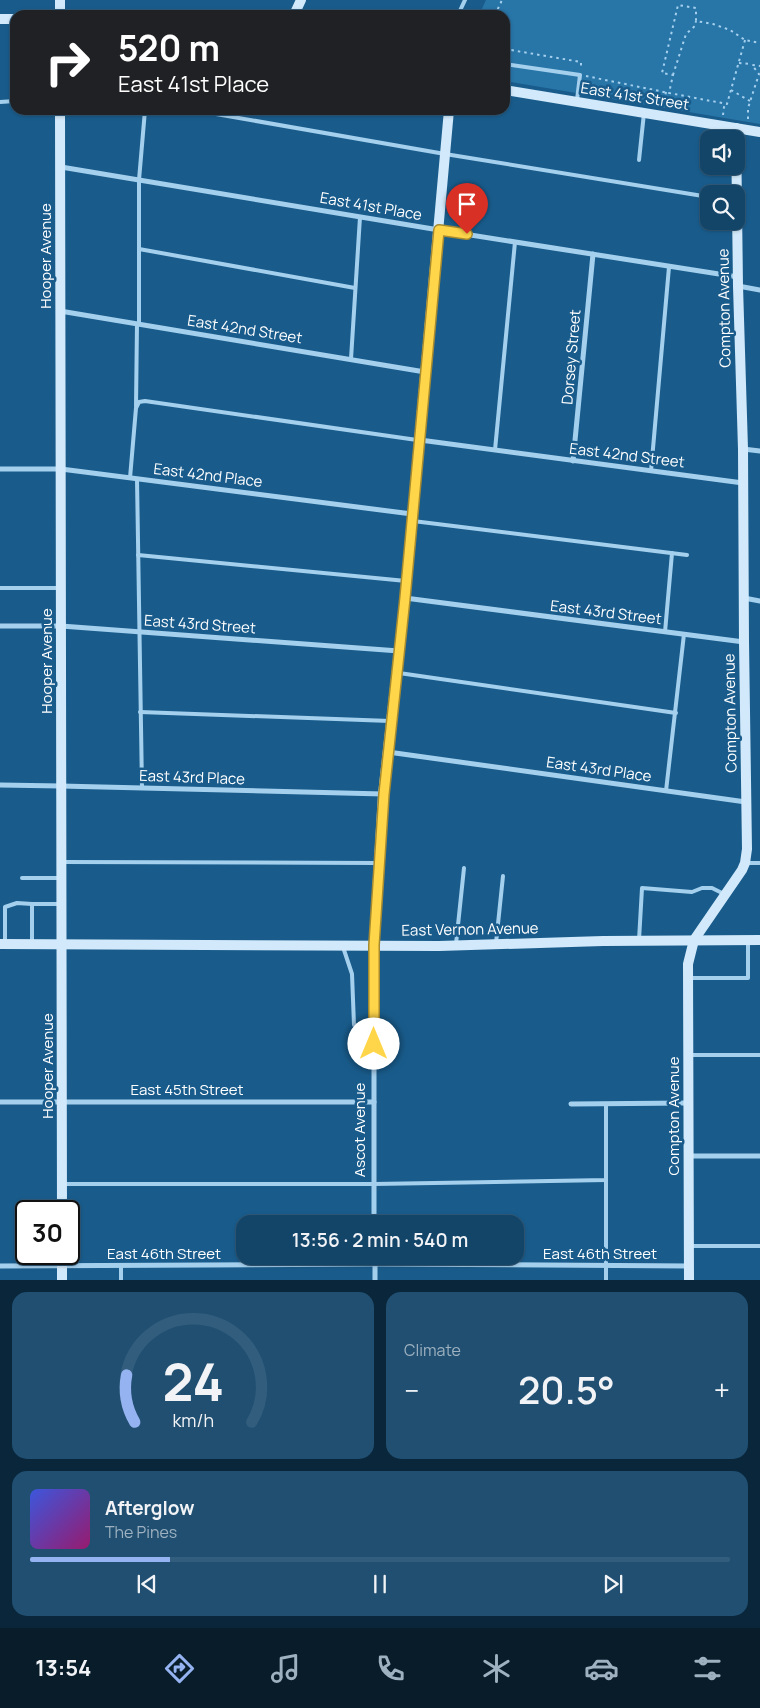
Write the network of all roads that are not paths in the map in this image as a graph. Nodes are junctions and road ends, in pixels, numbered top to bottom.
1 (510, 65) edge
2 (510, 91) edge
3 (577, 102) junction
4 (644, 113) junction
5 (60, 115) edge
6 (145, 115) edge
7 (222, 115) edge
8 (449, 115) edge
9 (736, 128) junction
10 (760, 132) edge
11 (445, 154) junction
12 (639, 160) dead end
13 (60, 167) junction
14 (139, 180) junction
15 (737, 185) edge
16 (700, 196) edge
17 (360, 217) junction
18 (439, 230) junction
19 (737, 230) edge
20 (515, 242) junction
21 (139, 249) junction
22 (593, 254) junction
23 (669, 266) junction
24 (738, 282) junction
25 (355, 288) junction
26 (760, 290) edge
27 (60, 311) junction
28 (138, 324) junction
29 (351, 359) junction
30 (426, 372) junction
31 (136, 408) junction
32 (419, 440) junction
33 (743, 448) junction
34 (495, 450) junction
35 (760, 451) edge
36 (573, 461) junction
37 (0, 468) edge
38 (61, 469) junction
39 (652, 471) junction
40 (130, 478) junction
41 (137, 479) junction
42 (744, 483) junction
43 (411, 518) junction
44 (672, 553) junction
45 (138, 555) junction
46 (688, 555) dead end
47 (406, 582) junction
48 (0, 588) edge
49 (61, 588) junction
50 (405, 598) junction
51 (744, 598) junction
52 (760, 601) edge
53 (0, 626) edge
54 (61, 626) junction
55 (138, 632) junction
56 (665, 632) junction
57 (684, 634) junction
58 (744, 642) junction
59 (399, 652) junction
60 (396, 672) junction
61 (140, 712) junction
62 (676, 713) junction
63 (391, 722) junction
64 (388, 752) junction
65 (0, 785) edge
66 (62, 786) junction
67 (142, 788) junction
68 (666, 791) junction
69 (384, 794) junction
70 (747, 802) junction
71 (62, 862) junction
72 (379, 863) junction
73 (745, 863) junction
74 (760, 863) edge
75 (464, 868) dead end
76 (503, 876) dead end
77 (22, 878) dead end
78 (62, 878) junction
79 (724, 894) junction
80 (32, 904) junction
81 (62, 904) junction
82 (638, 940) junction
83 (694, 940) junction
84 (748, 940) junction
85 (760, 940) edge
86 (2, 944) edge
87 (32, 945) junction
88 (62, 945) junction
89 (342, 945) junction
90 (374, 945) junction
91 (496, 945) junction
92 (455, 946) junction
93 (688, 978) junction
94 (374, 1026) junction
95 (688, 1055) junction
96 (760, 1055) edge
97 (0, 1102) edge
98 (62, 1102) junction
99 (374, 1102) junction
100 (688, 1103) junction
101 (571, 1104) dead end
102 (606, 1104) junction
103 (688, 1156) junction
104 (760, 1156) edge
105 (606, 1180) junction
106 (62, 1184) junction
107 (374, 1184) junction
108 (62, 1200) edge
109 (374, 1215) edge
110 (689, 1246) junction
111 (760, 1246) edge
112 (248, 1265) edge
113 (374, 1265) edge
114 (524, 1265) edge
115 (606, 1265) junction
116 (0, 1266) edge
117 (62, 1266) junction
118 (121, 1266) junction
119 (689, 1266) junction
120 (62, 1280) edge
121 (121, 1280) edge
122 (375, 1280) edge
123 (606, 1280) edge
124 (689, 1280) edge

1 - 3 lane
2 - 3 street, East 41st Street
3 - 4 street, East 41st Street
4 - 9 street, East 41st Street
4 - 12 lane
5 - 13 street, Hooper Avenue
6 - 14 lane
7 - 11 lane
8 - 11 street, Ascot Avenue
9 - 10 street, East 41st Street
9 - 15 street, Compton Avenue
11 - 16 lane
11 - 18 street, Ascot Avenue
13 - 14 street, East 41st Place
13 - 27 street, Hooper Avenue
14 - 17 street, East 41st Place
14 - 21 lane
17 - 18 street, East 41st Place
17 - 25 lane
18 - 20 street, East 41st Place
18 - 30 street, Ascot Avenue
19 - 24 street, Compton Avenue
20 - 22 street, East 41st Place
20 - 34 lane
21 - 25 lane
21 - 28 lane
22 - 23 street, East 41st Place
22 - 36 street, Dorsey Street
23 - 24 street, East 41st Place
23 - 39 lane
24 - 26 street, East 41st Place
24 - 33 street, Compton Avenue
25 - 29 lane
27 - 28 street, East 42nd Street
27 - 38 street, Hooper Avenue
28 - 29 street, East 42nd Street
28 - 31 lane
29 - 30 street, East 42nd Street
30 - 32 street, Ascot Avenue
31 - 32 lane
31 - 40 lane
32 - 34 street, East 42nd Street
32 - 43 street, Ascot Avenue
33 - 35 street
33 - 42 street, Compton Avenue
34 - 36 street, East 42nd Street
36 - 39 street, East 42nd Street
37 - 38 street, East 42nd Place
38 - 40 street, East 42nd Place
38 - 49 street, Hooper Avenue
39 - 42 street, East 42nd Street
40 - 41 street, East 42nd Place
41 - 43 street, East 42nd Place
41 - 45 lane
42 - 51 street, Compton Avenue
43 - 44 lane
43 - 47 street, Ascot Avenue
44 - 46 lane
44 - 56 lane
45 - 47 lane
45 - 55 lane
47 - 50 street, Ascot Avenue
48 - 49 lane
49 - 54 street, Hooper Avenue
50 - 56 street, East 43rd Street
50 - 59 street, Ascot Avenue
51 - 52 street
51 - 58 street, Compton Avenue
53 - 54 street, East 43rd Street
54 - 55 street, East 43rd Street
54 - 66 street, Hooper Avenue
55 - 59 street, East 43rd Street
55 - 61 lane
56 - 57 street, East 43rd Street
57 - 58 street, East 43rd Street
57 - 62 lane
58 - 70 street, Compton Avenue
59 - 60 street, Ascot Avenue
60 - 62 lane
60 - 63 street, Ascot Avenue
61 - 63 lane
61 - 67 lane
62 - 68 lane
63 - 64 street, Ascot Avenue
64 - 68 street, East 43rd Place
64 - 69 street, Ascot Avenue
65 - 66 street, East 43rd Place
66 - 67 street, East 43rd Place
66 - 71 street, Hooper Avenue
67 - 69 street, East 43rd Place
68 - 70 street, East 43rd Place
69 - 72 street, Ascot Avenue
70 - 73 street, Compton Avenue
71 - 72 lane
71 - 78 street, Hooper Avenue
72 - 90 street, Ascot Avenue
73 - 74 lane
73 - 79 street, Compton Avenue
75 - 92 lane
76 - 91 lane
77 - 78 lane
78 - 81 street, Hooper Avenue
79 - 82 lane
79 - 83 street, Compton Avenue
80 - 81 lane
80 - 86 lane
80 - 87 lane
81 - 88 street, Hooper Avenue
82 - 83 street, East Vernon Avenue
82 - 91 street, East Vernon Avenue
83 - 84 street, East Vernon Avenue
83 - 93 street, Compton Avenue
84 - 85 street, East Vernon Avenue
84 - 93 lane
86 - 87 street, East Vernon Avenue
87 - 88 street, East Vernon Avenue
88 - 89 street, East Vernon Avenue
88 - 98 street, Hooper Avenue
89 - 90 street, East Vernon Avenue
89 - 94 lane
90 - 92 street, East Vernon Avenue
90 - 94 street, Ascot Avenue
91 - 92 street, East Vernon Avenue
93 - 95 street, Compton Avenue
94 - 99 street, Ascot Avenue
95 - 96 lane
95 - 100 street, Compton Avenue
97 - 98 street, East 45th Street
98 - 99 street, East 45th Street
98 - 106 street, Hooper Avenue
99 - 107 street, Ascot Avenue
100 - 102 street
100 - 103 street, Compton Avenue
101 - 102 street
102 - 105 lane
103 - 104 street
103 - 110 street, Compton Avenue
105 - 107 lane
105 - 115 lane
106 - 107 lane
106 - 108 street, Hooper Avenue
107 - 109 street, Ascot Avenue
110 - 111 lane
110 - 119 street, Compton Avenue
112 - 118 street, East 46th Street
113 - 122 street
114 - 115 street, East 46th Street
115 - 119 street, East 46th Street
115 - 123 lane
116 - 117 street, East 46th Street
117 - 118 street, East 46th Street
117 - 120 street
118 - 121 lane
119 - 124 street, Compton Avenue

